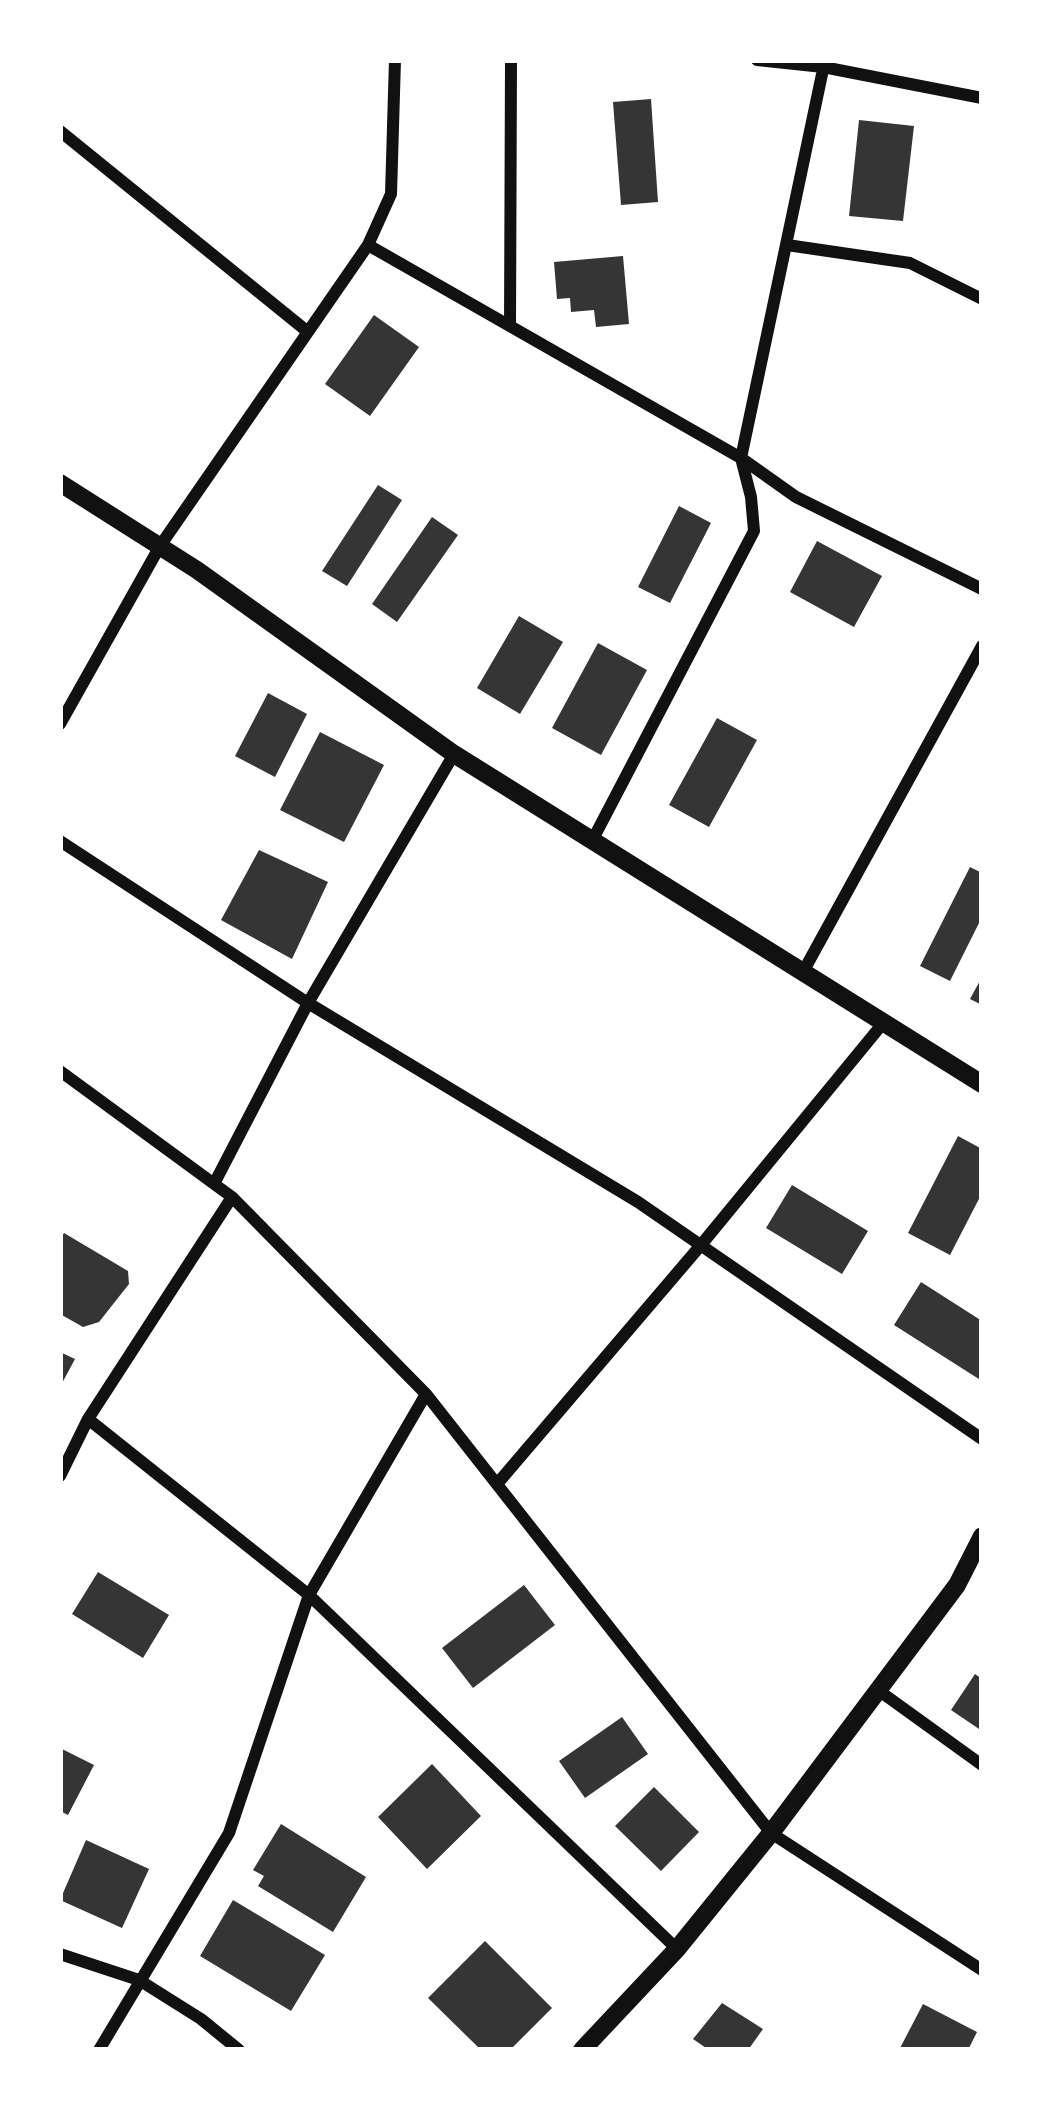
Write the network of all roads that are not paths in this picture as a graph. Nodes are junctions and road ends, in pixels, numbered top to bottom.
1 (394, 60) edge
2 (512, 60) edge
3 (757, 60) edge
4 (824, 63) edge
5 (982, 98) edge
6 (60, 131) edge
7 (368, 244) junction
8 (787, 245) junction
9 (982, 299) edge
10 (510, 326) junction
11 (308, 332) junction
12 (741, 458) junction
13 (60, 483) edge
14 (160, 546) junction
15 (982, 589) edge
16 (982, 646) edge
17 (60, 724) edge
18 (454, 754) junction
19 (60, 841) edge
20 (592, 841) junction
21 (803, 972) junction
22 (308, 1003) junction
23 (884, 1022) junction
24 (60, 1071) edge
25 (982, 1084) edge
26 (215, 1182) junction
27 (232, 1197) junction
28 (701, 1245) junction
29 (426, 1394) junction
30 (88, 1419) junction
31 (982, 1439) edge
32 (61, 1472) edge
33 (496, 1484) junction
34 (982, 1535) edge
35 (309, 1595) junction
36 (878, 1690) junction
37 (982, 1765) edge
38 (771, 1833) junction
39 (677, 1949) junction
40 (60, 1954) edge
41 (982, 1970) edge
42 (139, 1980) junction
43 (99, 2050) edge
44 (239, 2050) edge
45 (582, 2050) edge

1 - 7 street
2 - 10 street
3 - 4 street
4 - 5 street
4 - 8 street
6 - 11 street
7 - 10 street
7 - 11 street
8 - 9 street
8 - 12 street
10 - 12 street
11 - 14 street
12 - 15 street
12 - 20 street
13 - 14 street
14 - 17 street
14 - 18 street
16 - 21 street
18 - 20 street
18 - 22 street
19 - 22 street
20 - 21 street
21 - 23 street
22 - 26 street
22 - 28 street
23 - 25 street
23 - 28 street
24 - 26 street
26 - 27 street
27 - 29 street
27 - 30 street
28 - 31 street
28 - 33 street
29 - 33 street
29 - 35 street
30 - 32 street
30 - 35 street
33 - 38 street
34 - 36 street
35 - 39 street
35 - 42 street
36 - 37 street
36 - 38 street
38 - 39 street
38 - 41 street
39 - 45 street
40 - 42 street
42 - 43 street
42 - 44 street

